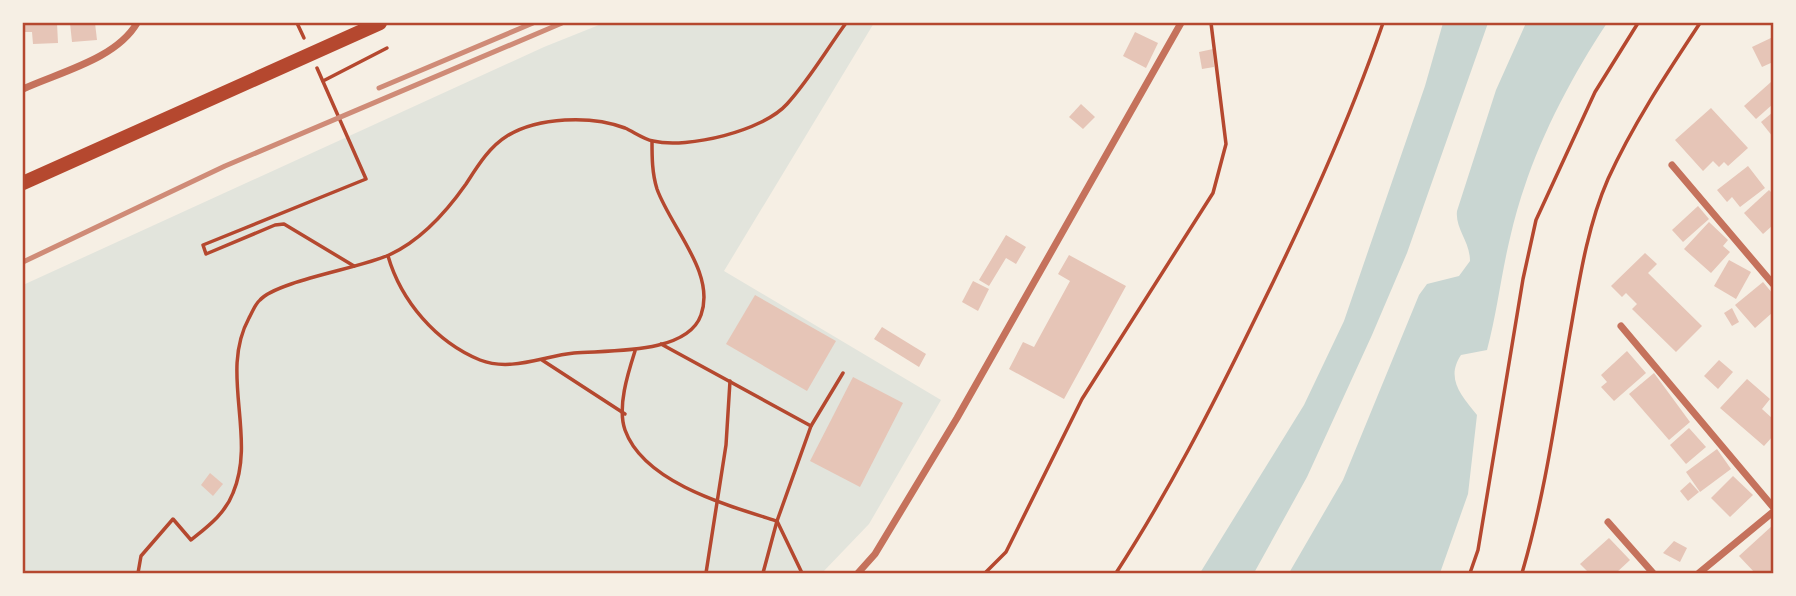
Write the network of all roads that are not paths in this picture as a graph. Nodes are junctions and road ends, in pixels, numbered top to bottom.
1 (137, 23) edge
2 (380, 23) edge
3 (1181, 23) edge
4 (23, 89) edge
5 (1672, 165) dead end
6 (23, 183) edge
7 (1773, 284) edge
8 (1620, 326) dead end
9 (1773, 507) edge
10 (1773, 512) edge
11 (1608, 522) dead end
12 (858, 573) edge
13 (1653, 573) edge
14 (1699, 573) edge

1 - 4 street
2 - 6 main road
3 - 12 street
5 - 7 street
8 - 9 street
10 - 14 street
11 - 13 street

